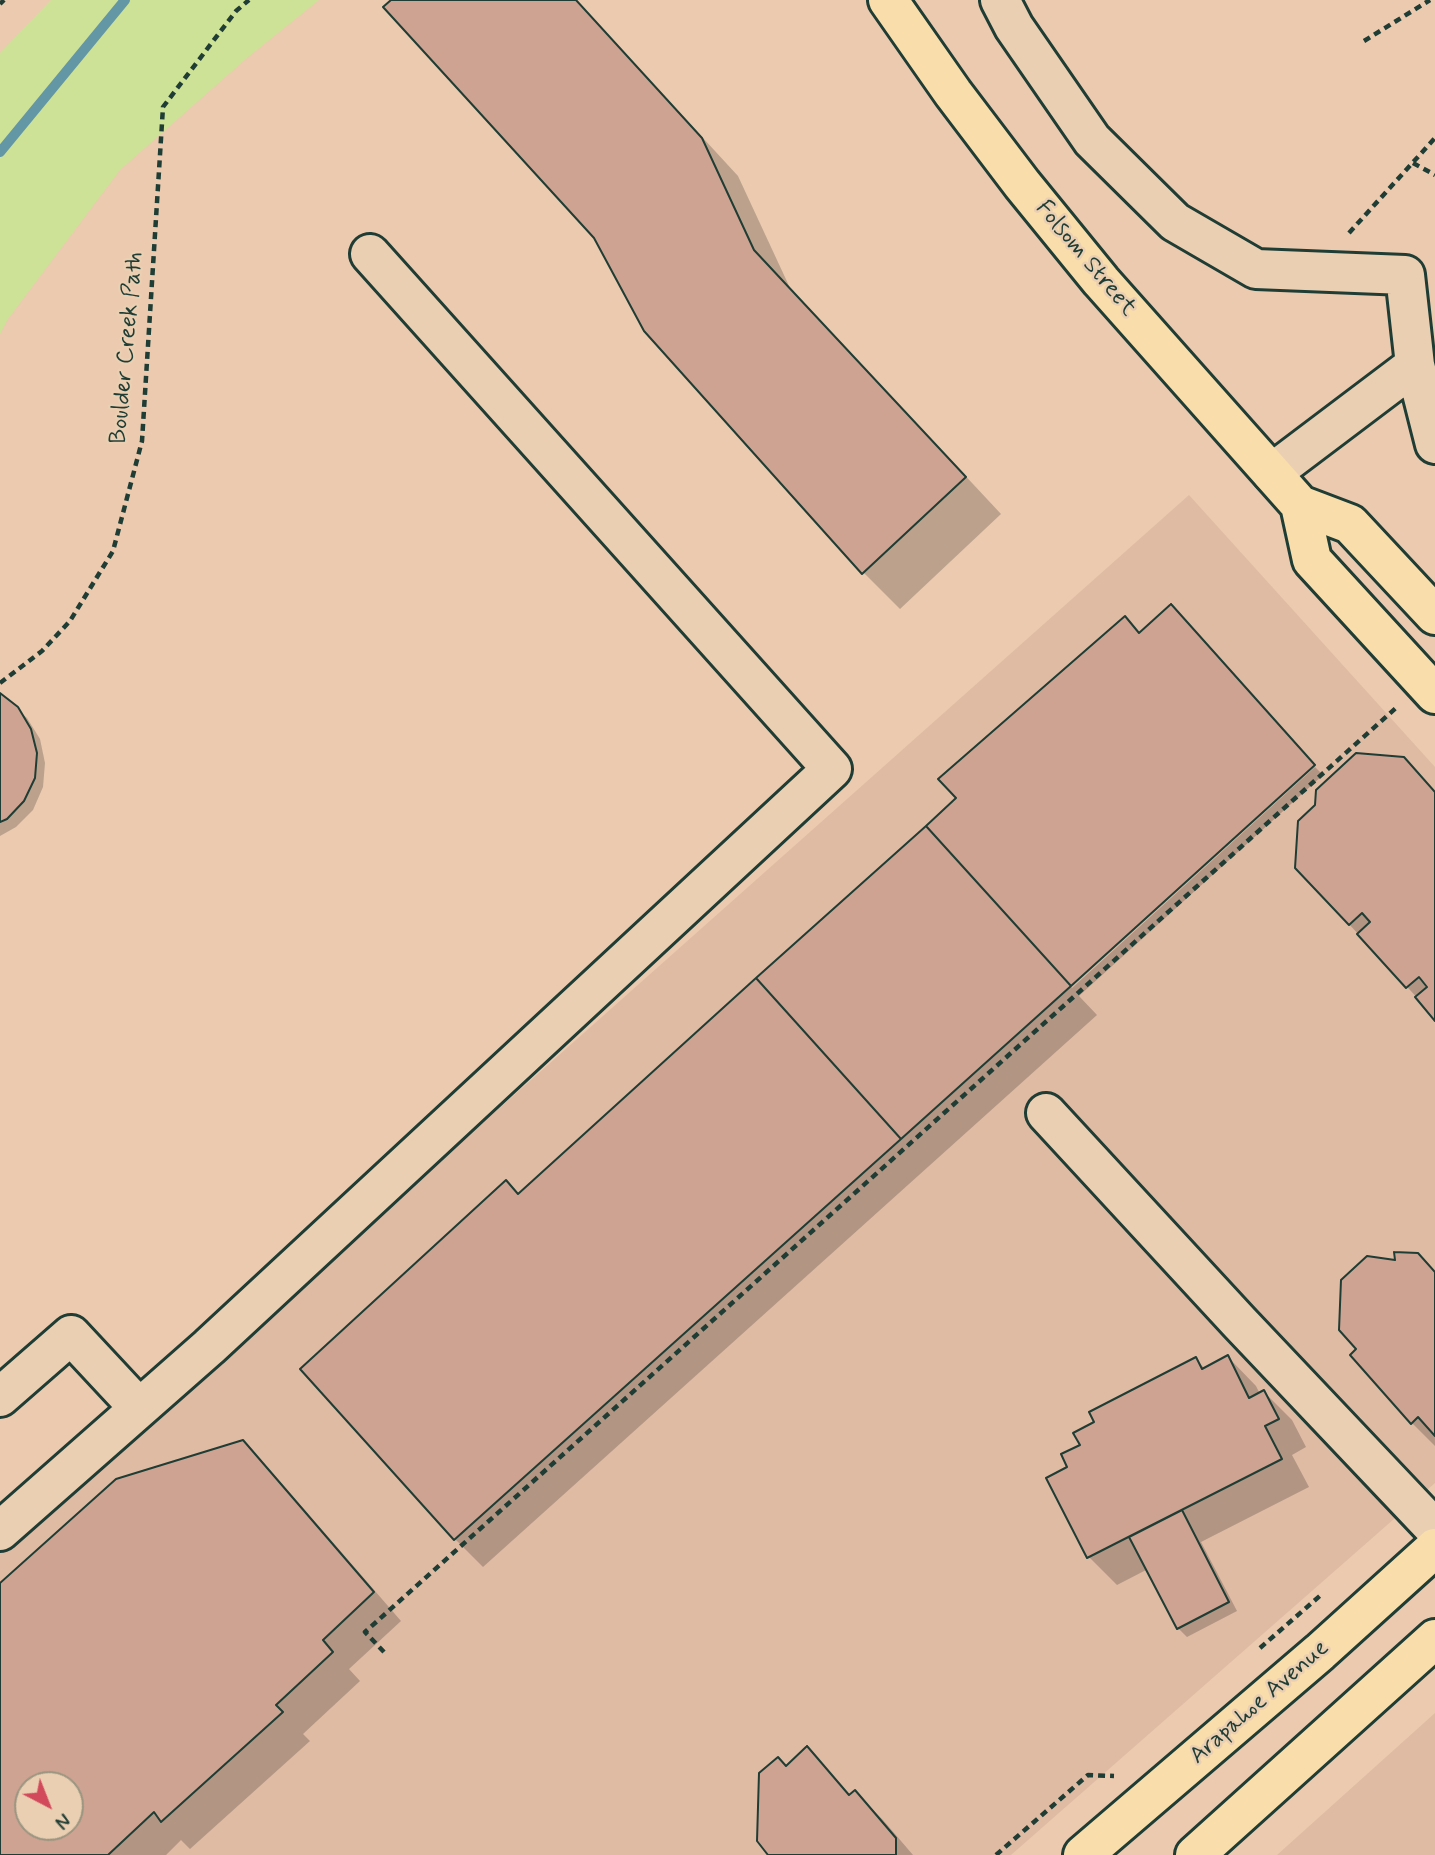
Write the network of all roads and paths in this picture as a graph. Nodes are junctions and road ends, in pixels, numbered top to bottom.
1 (4, 0) edge
2 (248, 0) edge
3 (888, 0) edge
4 (1000, 0) edge
5 (1430, 0) edge
6 (0, 4) edge
7 (1364, 41) dead end
8 (1435, 138) edge
9 (1413, 163) junction
10 (1435, 175) edge
11 (370, 254) dead end
12 (1314, 273) junction
13 (1415, 365) junction
14 (1435, 444) edge
15 (1272, 473) junction
16 (1300, 505) junction
17 (1435, 615) edge
18 (0, 683) edge
19 (1435, 694) edge
20 (1383, 720) dead end
21 (1046, 1113) dead end
22 (0, 1397) edge
23 (139, 1408) junction
24 (1435, 1529) edge
25 (0, 1531) edge
26 (1435, 1548) edge
27 (1329, 1589) dead end
28 (1435, 1639) edge
29 (1257, 1651) dead end
30 (384, 1653) dead end
31 (1115, 1776) dead end
32 (1096, 1851) edge
33 (996, 1855) edge
34 (1195, 1855) edge

1 - 6 path
2 - 18 path, Boulder Creek Path
3 - 15 main road, Folsom Street
4 - 12 lane
5 - 7 path
8 - 9 path
9 - 10 path
9 - 12 path
11 - 23 lane
12 - 13 lane
13 - 14 lane
13 - 15 lane
15 - 16 main road, Folsom Street
16 - 17 main road, Folsom Street
16 - 19 main road, Folsom Street
20 - 30 path
21 - 24 lane
22 - 23 lane
23 - 25 lane
26 - 32 main road, Arapahoe Avenue
27 - 29 path
28 - 34 main road
31 - 33 path

